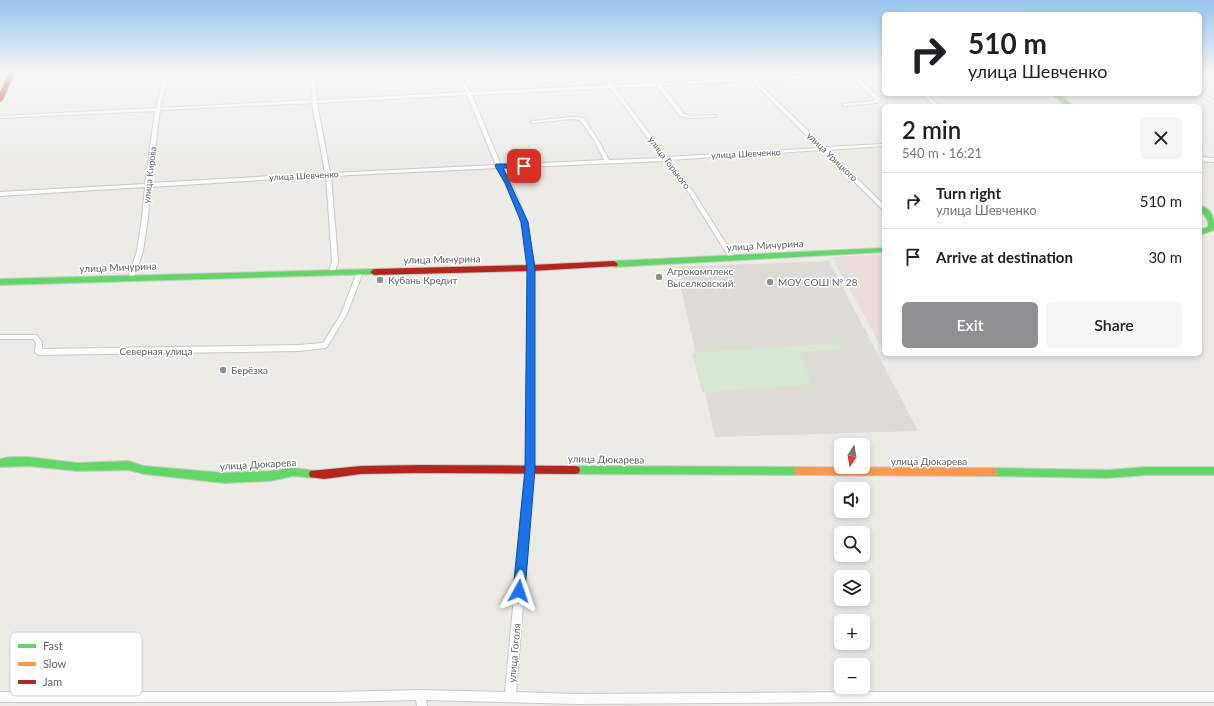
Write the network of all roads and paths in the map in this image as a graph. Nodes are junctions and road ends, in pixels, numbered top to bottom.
1 (159, 105) edge
2 (226, 105) edge
3 (316, 105) edge
4 (474, 105) edge
5 (626, 105) edge
6 (674, 105) edge
7 (778, 105) edge
8 (158, 108) junction
9 (714, 116) dead end
10 (0, 117) edge
11 (532, 122) dead end
12 (882, 145) edge
13 (824, 150) junction
14 (666, 158) junction
15 (1202, 159) edge
16 (1214, 160) edge
17 (607, 161) junction
18 (499, 166) junction
19 (328, 174) junction
20 (149, 184) junction
21 (0, 194) edge
22 (882, 206) edge
23 (1202, 209) edge
24 (1202, 232) edge
25 (882, 250) edge
26 (732, 258) junction
27 (531, 268) junction
28 (332, 272) junction
29 (360, 272) junction
30 (131, 278) junction
31 (0, 282) edge
32 (0, 337) edge
33 (0, 463) edge
34 (530, 469) junction
35 (1214, 471) edge
36 (420, 695) junction
37 (0, 696) edge
38 (1214, 697) edge
39 (510, 698) junction
40 (577, 703) edge
41 (422, 706) edge

1 - 8 street, улица Кирова
2 - 8 street
3 - 19 street
4 - 18 street, улица Гоголя
5 - 14 street, улица Горького
6 - 9 street
7 - 13 street, улица Урицкого
8 - 10 street
8 - 20 street, улица Кирова
11 - 17 street
12 - 13 street, улица Шевченко
13 - 14 street, улица Шевченко
13 - 22 street, улица Урицкого
14 - 17 street, улица Шевченко
14 - 26 street, улица Горького
15 - 16 street
17 - 18 street, улица Шевченко
18 - 19 street, улица Шевченко
18 - 27 street, улица Гоголя
19 - 20 street, улица Шевченко
19 - 28 street
20 - 21 street, улица Шевченко
20 - 30 street, улица Кирова
23 - 24 street
25 - 26 street, улица Мичурина
26 - 27 street, улица Мичурина
27 - 29 street, улица Мичурина
27 - 34 street, улица Гоголя
28 - 29 street, улица Мичурина
28 - 30 street, улица Мичурина
29 - 32 street, Северная улица
30 - 31 street, улица Мичурина
33 - 34 street, улица Дюкарева
34 - 35 street, улица Дюкарева
34 - 39 street, улица Гоголя
36 - 37 street
36 - 39 street
36 - 41 street
38 - 40 street
39 - 40 street

